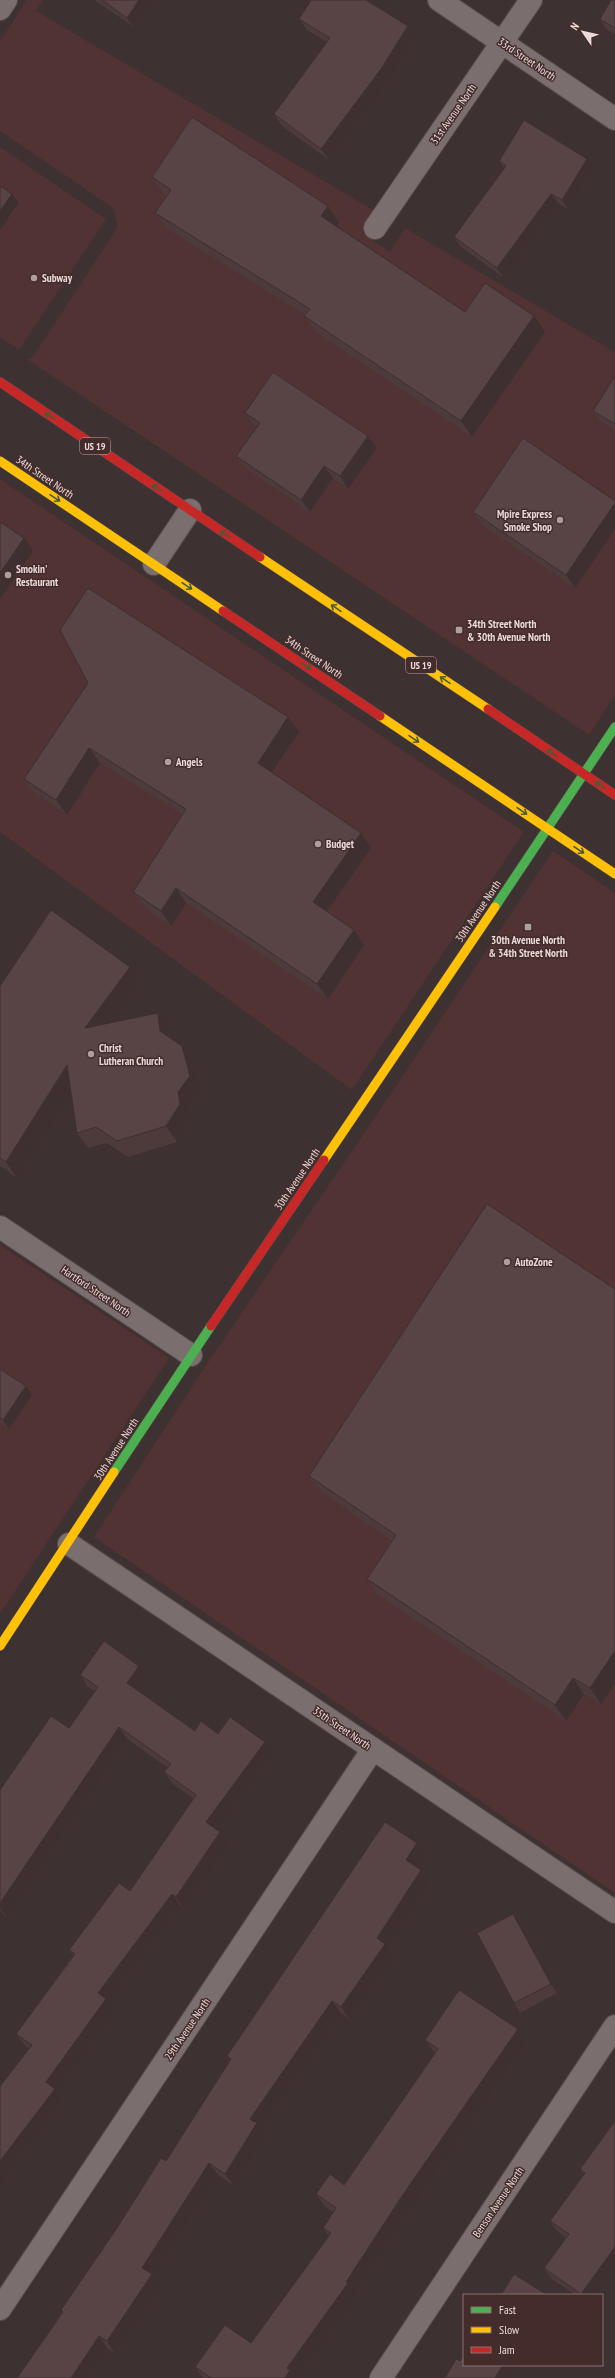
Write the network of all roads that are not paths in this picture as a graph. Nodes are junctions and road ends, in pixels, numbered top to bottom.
1 (6, 0) edge
2 (439, 0) edge
3 (531, 0) edge
4 (0, 9) edge
5 (502, 43) junction
6 (615, 119) edge
7 (374, 228) dead end
8 (0, 382) edge
9 (0, 461) edge
10 (190, 510) junction
11 (154, 564) junction
12 (615, 727) edge
13 (585, 775) junction
14 (615, 795) edge
15 (547, 829) junction
16 (615, 874) edge
17 (0, 1227) edge
18 (192, 1355) junction
19 (69, 1544) junction
20 (0, 1646) edge
21 (373, 1749) junction
22 (615, 1912) edge
23 (615, 2026) edge
24 (0, 2309) edge
25 (381, 2378) edge

1 - 4 street
2 - 5 street, 33rd Street North
3 - 5 street, 31st Avenue North
5 - 6 street, 33rd Street North
5 - 7 street, 31st Avenue North
10 -> 8 main road, US 19
9 -> 11 main road, 34th Street North
10 - 11 street
13 -> 10 main road, US 19
11 -> 15 main road, 34th Street North
12 - 13 main road, 30th Avenue North
14 -> 13 main road, US 19
13 - 15 main road, 30th Avenue North
15 -> 16 main road, 34th Street North
15 - 18 main road, 30th Avenue North
17 - 18 street, Hartford Street North
18 - 19 main road, 30th Avenue North
19 - 20 main road, 30th Avenue North
19 - 21 street, 35th Street North
21 - 22 street, 35th Street North
21 - 24 street, 29th Avenue North
23 - 25 street, Benson Avenue North

